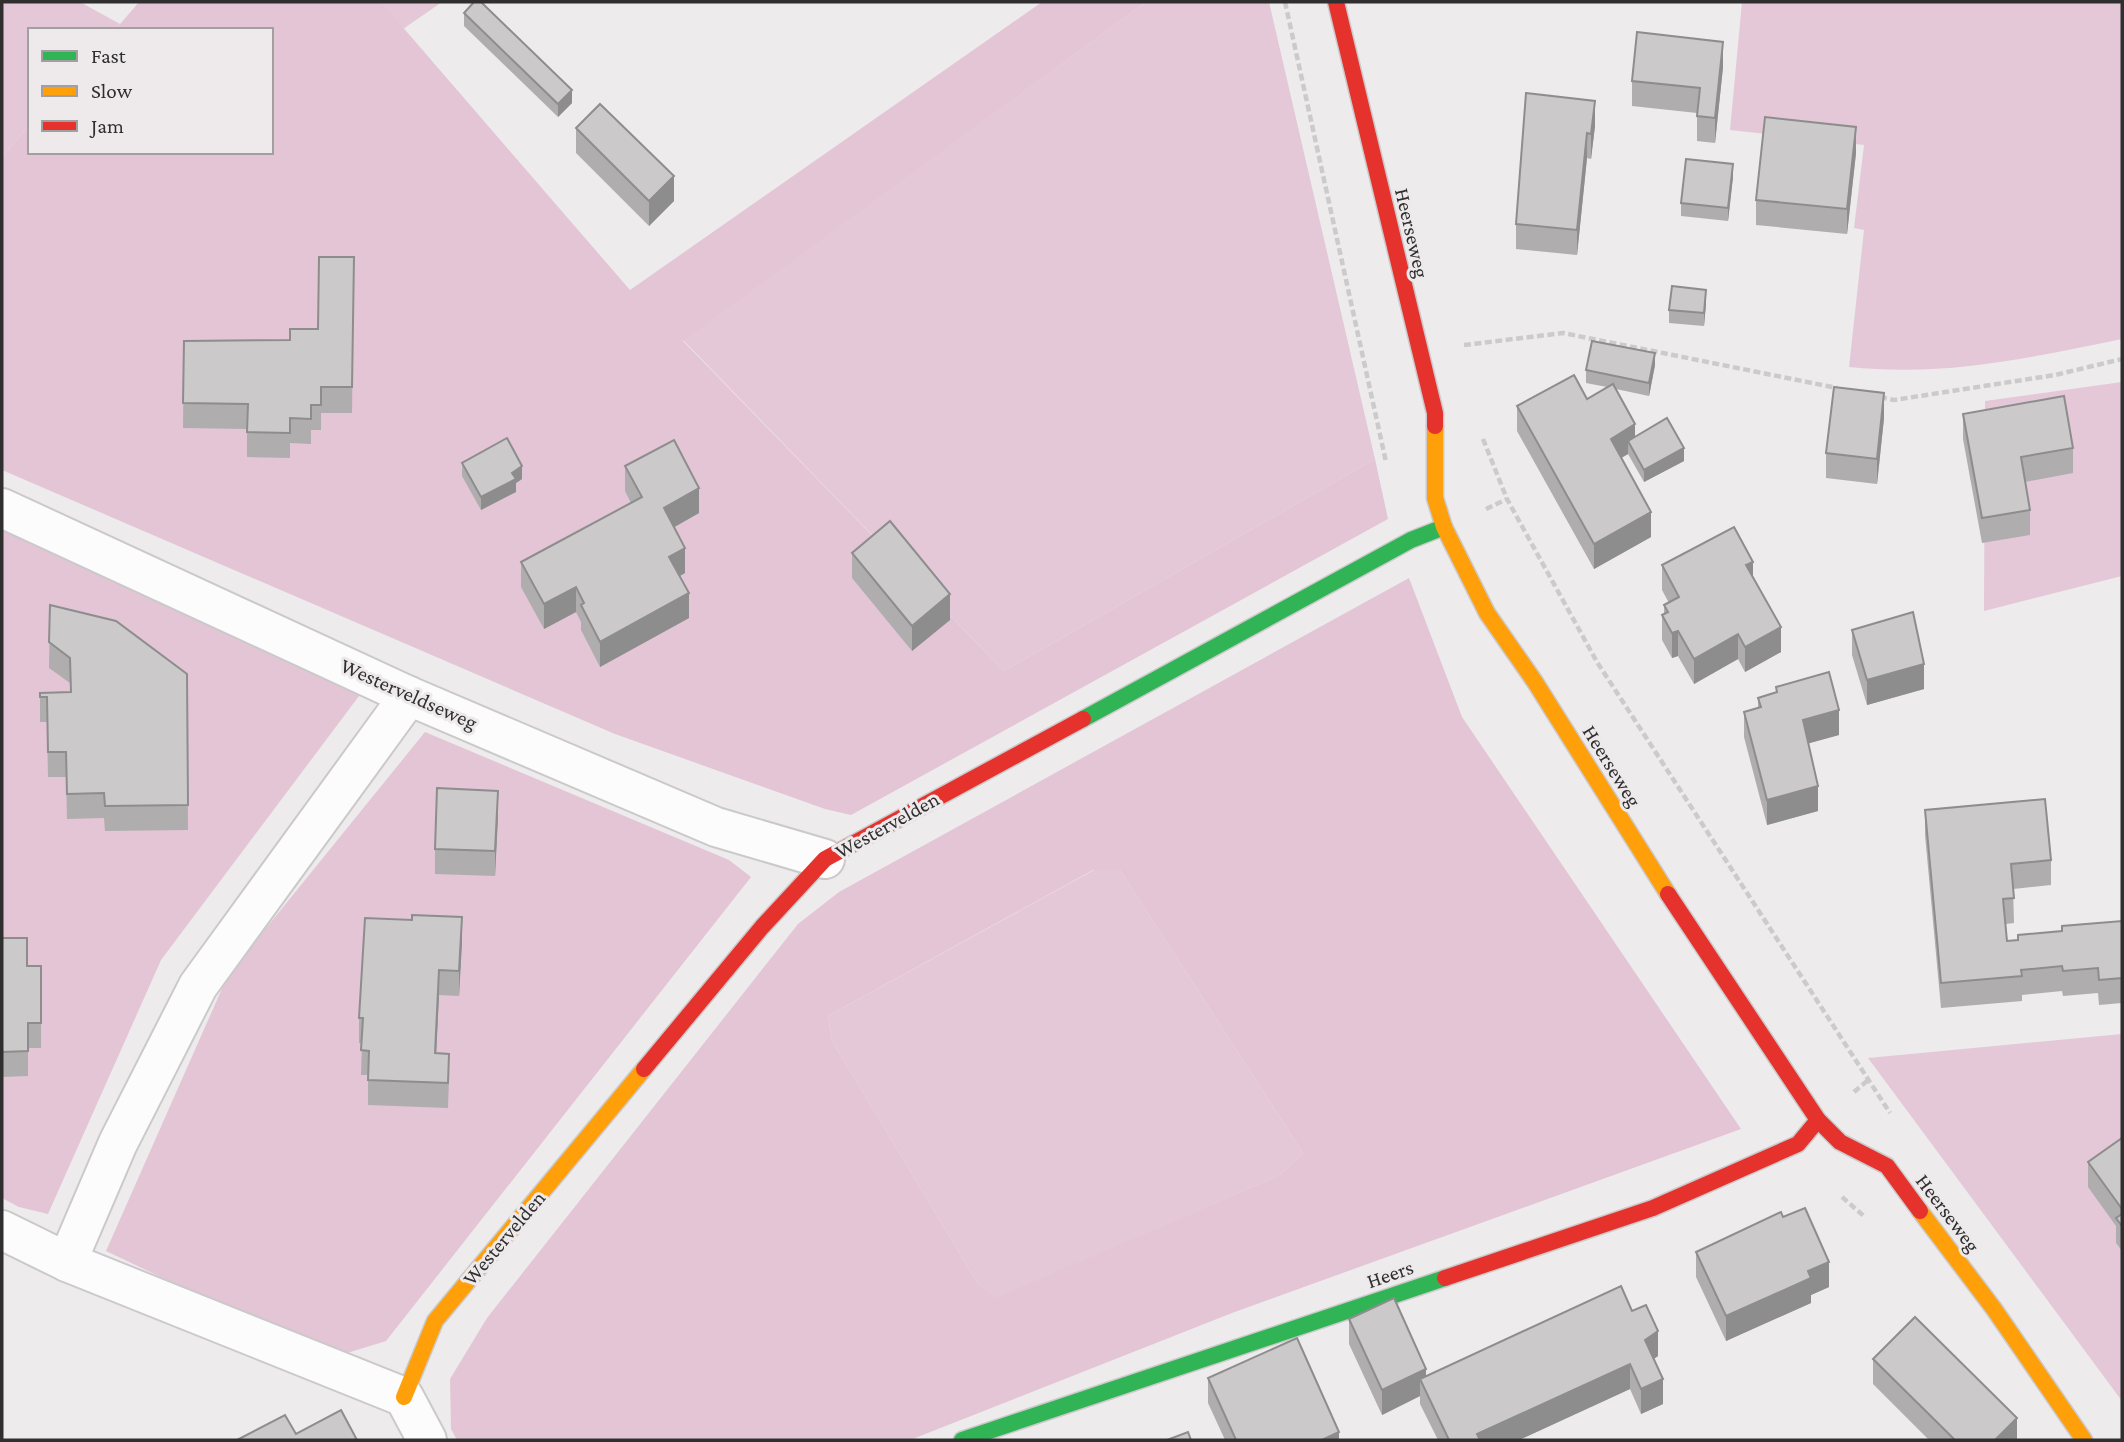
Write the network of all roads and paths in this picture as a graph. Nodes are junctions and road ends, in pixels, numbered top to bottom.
1 (1285, 2) edge
2 (1336, 2) edge
3 (1418, 353) junction
4 (2122, 359) edge
5 (1841, 389) edge
6 (1868, 395) edge
7 (1480, 431) dead end
8 (1387, 467) dead end
9 (2, 508) edge
10 (1444, 527) junction
11 (409, 696) junction
12 (825, 859) junction
13 (1867, 1082) dead end
14 (1818, 1120) junction
15 (2, 1230) edge
16 (67, 1262) junction
17 (404, 1397) junction
18 (427, 1440) edge
19 (962, 1440) edge
20 (2084, 1440) edge

1 - 8 path
2 - 3 street, Heerseweg
3 - 5 path
3 - 10 street, Heerseweg
4 - 6 path
7 - 13 path, Heerseweg
9 - 11 street, Westerveldseweg
10 - 12 street, Westervelden
10 - 14 street, Heerseweg
11 - 12 street, Westerveldseweg
11 - 16 street
12 - 17 street, Westervelden
14 - 19 street, Heers
14 - 20 street, Heerseweg
15 - 16 street
16 - 17 street
17 - 18 street

